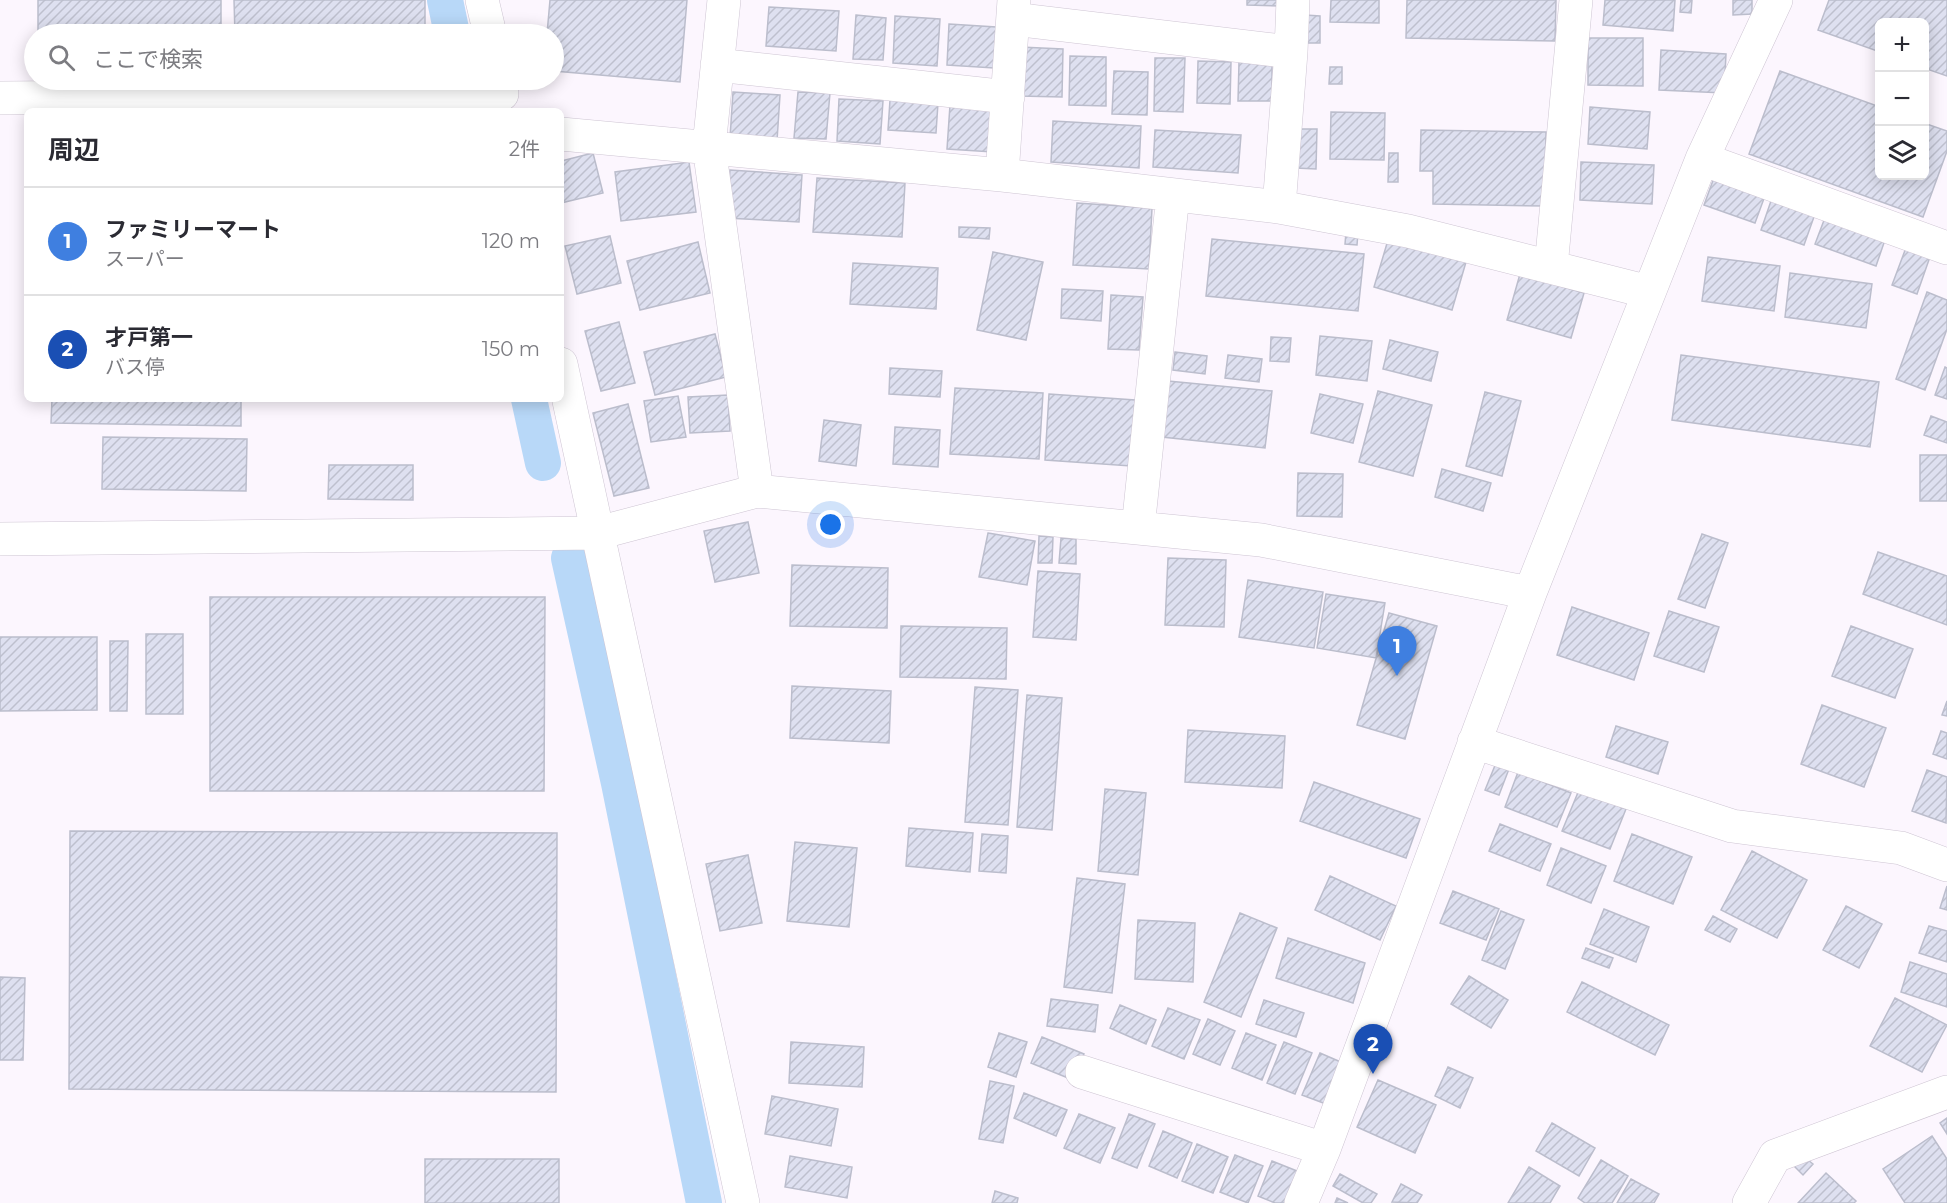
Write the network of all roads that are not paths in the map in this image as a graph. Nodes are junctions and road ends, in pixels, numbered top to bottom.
1 (482, 0) edge
2 (724, 0) edge
3 (1293, 0) edge
4 (1576, 0) edge
5 (1776, 0) edge
6 (1013, 10) edge
7 (488, 24) edge
8 (1291, 52) junction
9 (717, 65) junction
10 (503, 95) edge
11 (1008, 97) junction
12 (0, 98) edge
13 (564, 134) edge
14 (709, 147) junction
15 (1702, 159) junction
16 (1002, 176) junction
17 (1173, 195) junction
18 (1279, 207) junction
19 (1947, 248) edge
20 (1551, 267) junction
21 (1649, 292) junction
22 (564, 378) edge
23 (757, 490) junction
24 (1138, 528) junction
25 (598, 533) junction
26 (0, 540) edge
27 (1530, 593) junction
28 (1474, 742) junction
29 (1947, 865) edge
30 (1082, 1072) dead end
31 (1947, 1092) edge
32 (1324, 1149) junction
33 (743, 1203) edge
34 (1301, 1203) edge
35 (1749, 1203) edge

1 - 7 street
2 - 9 street
3 - 8 street
4 - 20 street
5 - 15 street
6 - 8 street
6 - 11 street
8 - 18 street
9 - 11 street
9 - 14 street
10 - 12 street
11 - 16 street
13 - 14 street
14 - 16 street
14 - 23 street
15 - 19 street
15 - 21 street
16 - 17 street
17 - 18 street
17 - 24 street
18 - 20 street
20 - 21 street
21 - 27 street
22 - 25 street
23 - 24 street
23 - 25 street
24 - 27 street
25 - 26 street
25 - 33 street
27 - 28 street
28 - 29 street
28 - 32 street
30 - 32 street
31 - 35 street
32 - 34 street

